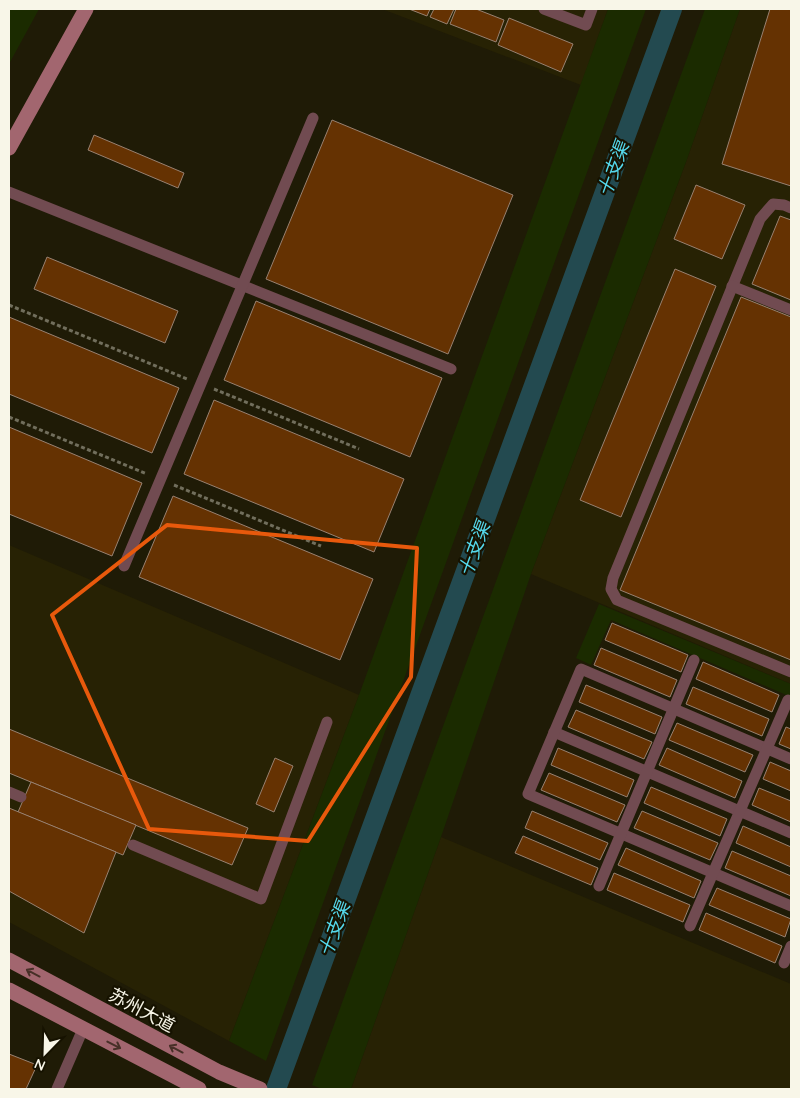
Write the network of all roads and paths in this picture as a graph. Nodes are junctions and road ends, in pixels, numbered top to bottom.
1 (86, 9) edge
2 (544, 9) edge
3 (592, 9) edge
4 (313, 118) dead end
5 (9, 148) edge
6 (9, 192) edge
7 (791, 208) edge
8 (242, 286) junction
9 (732, 286) junction
10 (9, 306) edge
11 (791, 310) edge
12 (451, 369) dead end
13 (201, 384) junction
14 (359, 449) dead end
15 (124, 566) dead end
16 (694, 660) dead end
17 (791, 672) edge
18 (788, 700) dead end
19 (674, 709) junction
20 (327, 722) dead end
21 (554, 732) junction
22 (767, 748) junction
23 (791, 759) edge
24 (647, 772) junction
25 (9, 792) edge
26 (21, 798) dead end
27 (740, 811) junction
28 (791, 833) edge
29 (621, 834) junction
30 (133, 845) dead end
31 (713, 873) junction
32 (599, 886) dead end
33 (791, 906) edge
34 (690, 926) dead end
35 (791, 946) edge
36 (9, 960) edge
37 (784, 963) dead end
38 (9, 990) edge
39 (83, 1029) junction
40 (57, 1089) edge
41 (199, 1089) edge
42 (260, 1089) edge

1 - 5 street
2 - 3 lane
4 - 8 lane
6 - 8 lane
7 - 9 lane
8 - 12 lane
8 - 13 lane
9 - 11 lane
9 - 17 lane
10 - 13 path
13 - 14 path
13 - 15 lane
16 - 19 lane
18 - 22 lane
19 - 21 lane
19 - 22 lane
19 - 24 lane
20 - 30 lane
21 - 24 lane
21 - 29 lane
22 - 23 lane
22 - 27 lane
24 - 27 lane
24 - 29 lane
25 - 26 lane
27 - 28 lane
27 - 31 lane
29 - 31 lane
29 - 32 lane
31 - 33 lane
31 - 34 lane
35 - 37 lane
42 -> 36 street, 苏州大道
38 - 39 street
39 - 40 lane
39 -> 41 street

